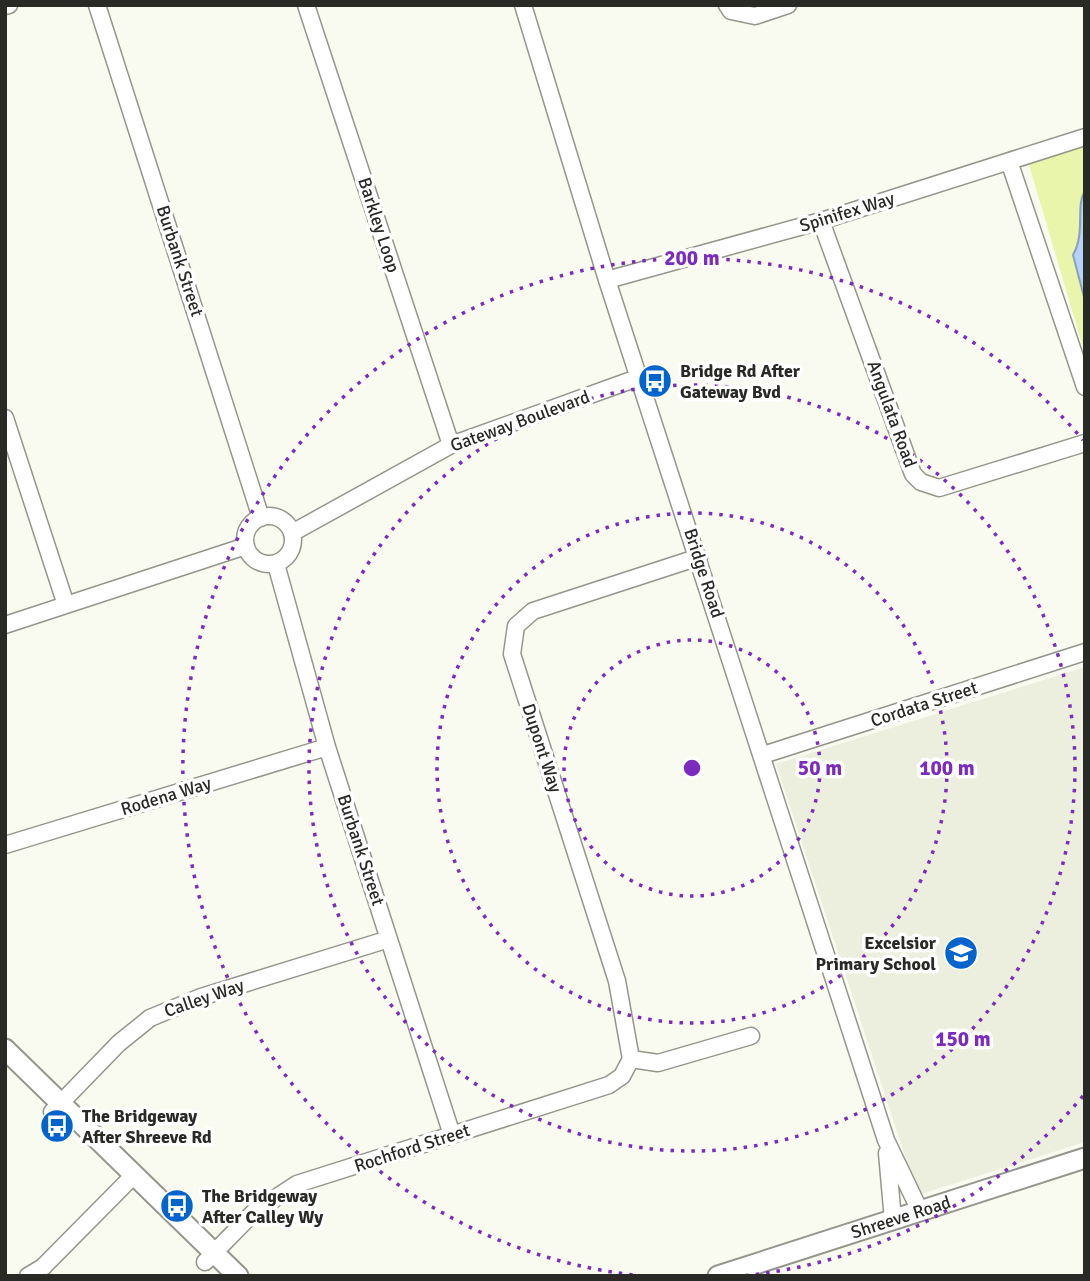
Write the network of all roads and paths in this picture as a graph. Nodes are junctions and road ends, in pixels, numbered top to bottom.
1 (97, 5) edge
2 (306, 5) edge
3 (523, 5) edge
4 (727, 5) edge
5 (788, 5) edge
6 (1085, 137) edge
7 (1010, 161) junction
8 (821, 221) junction
9 (607, 280) junction
10 (640, 377) junction
11 (1085, 387) edge
12 (5, 418) edge
13 (1085, 443) edge
14 (451, 445) junction
15 (261, 518) junction
16 (292, 533) junction
17 (246, 546) junction
18 (699, 557) junction
19 (276, 564) junction
20 (66, 605) junction
21 (5, 625) edge
22 (1085, 652) edge
23 (327, 747) junction
24 (763, 755) junction
25 (5, 845) edge
26 (389, 939) junction
27 (751, 1036) dead end
28 (5, 1049) edge
29 (631, 1059) junction
30 (5, 1066) edge
31 (56, 1107) junction
32 (452, 1135) junction
33 (886, 1140) junction
34 (1085, 1158) edge
35 (129, 1179) junction
36 (920, 1211) junction
37 (893, 1220) junction
38 (213, 1263) edge
39 (28, 1276) edge
40 (238, 1276) edge
41 (718, 1276) edge

1 - 15 street, Burbank Street
2 - 14 street, Barkley Loop
3 - 9 street, Bridge Road
4 - 5 street
6 - 7 street, Spinifex Way
7 - 8 street, Spinifex Way
7 - 11 street
8 - 9 street, Spinifex Way
8 - 13 street, Angulata Road
9 - 10 street, Bridge Road
10 - 14 street, Gateway Boulevard
10 - 18 street, Bridge Road
12 - 20 street
14 - 16 street, Gateway Boulevard
15 - 16 street
15 - 17 street
16 - 19 street
17 - 19 street
17 - 20 street
18 - 24 street, Bridge Road
18 - 29 street, Dupont Way
19 - 23 street, Burbank Street
20 - 21 street
22 - 24 street, Cordata Street
23 - 25 street, Rodena Way
23 - 26 street, Burbank Street
24 - 33 street, Bridge Road
26 - 31 street, Calley Way
26 - 32 street, Burbank Street
27 - 29 street
28 - 31 street
29 - 32 street, Rochford Street
30 - 31 street
31 - 35 street
32 - 38 street, Rochford Street
33 - 36 street, Bridge Road
33 - 37 street, Bridge Road
34 - 36 street, Shreeve Road
35 - 38 street
35 - 39 street
36 - 37 street, Shreeve Road
37 - 41 street, Shreeve Road
38 - 40 street

